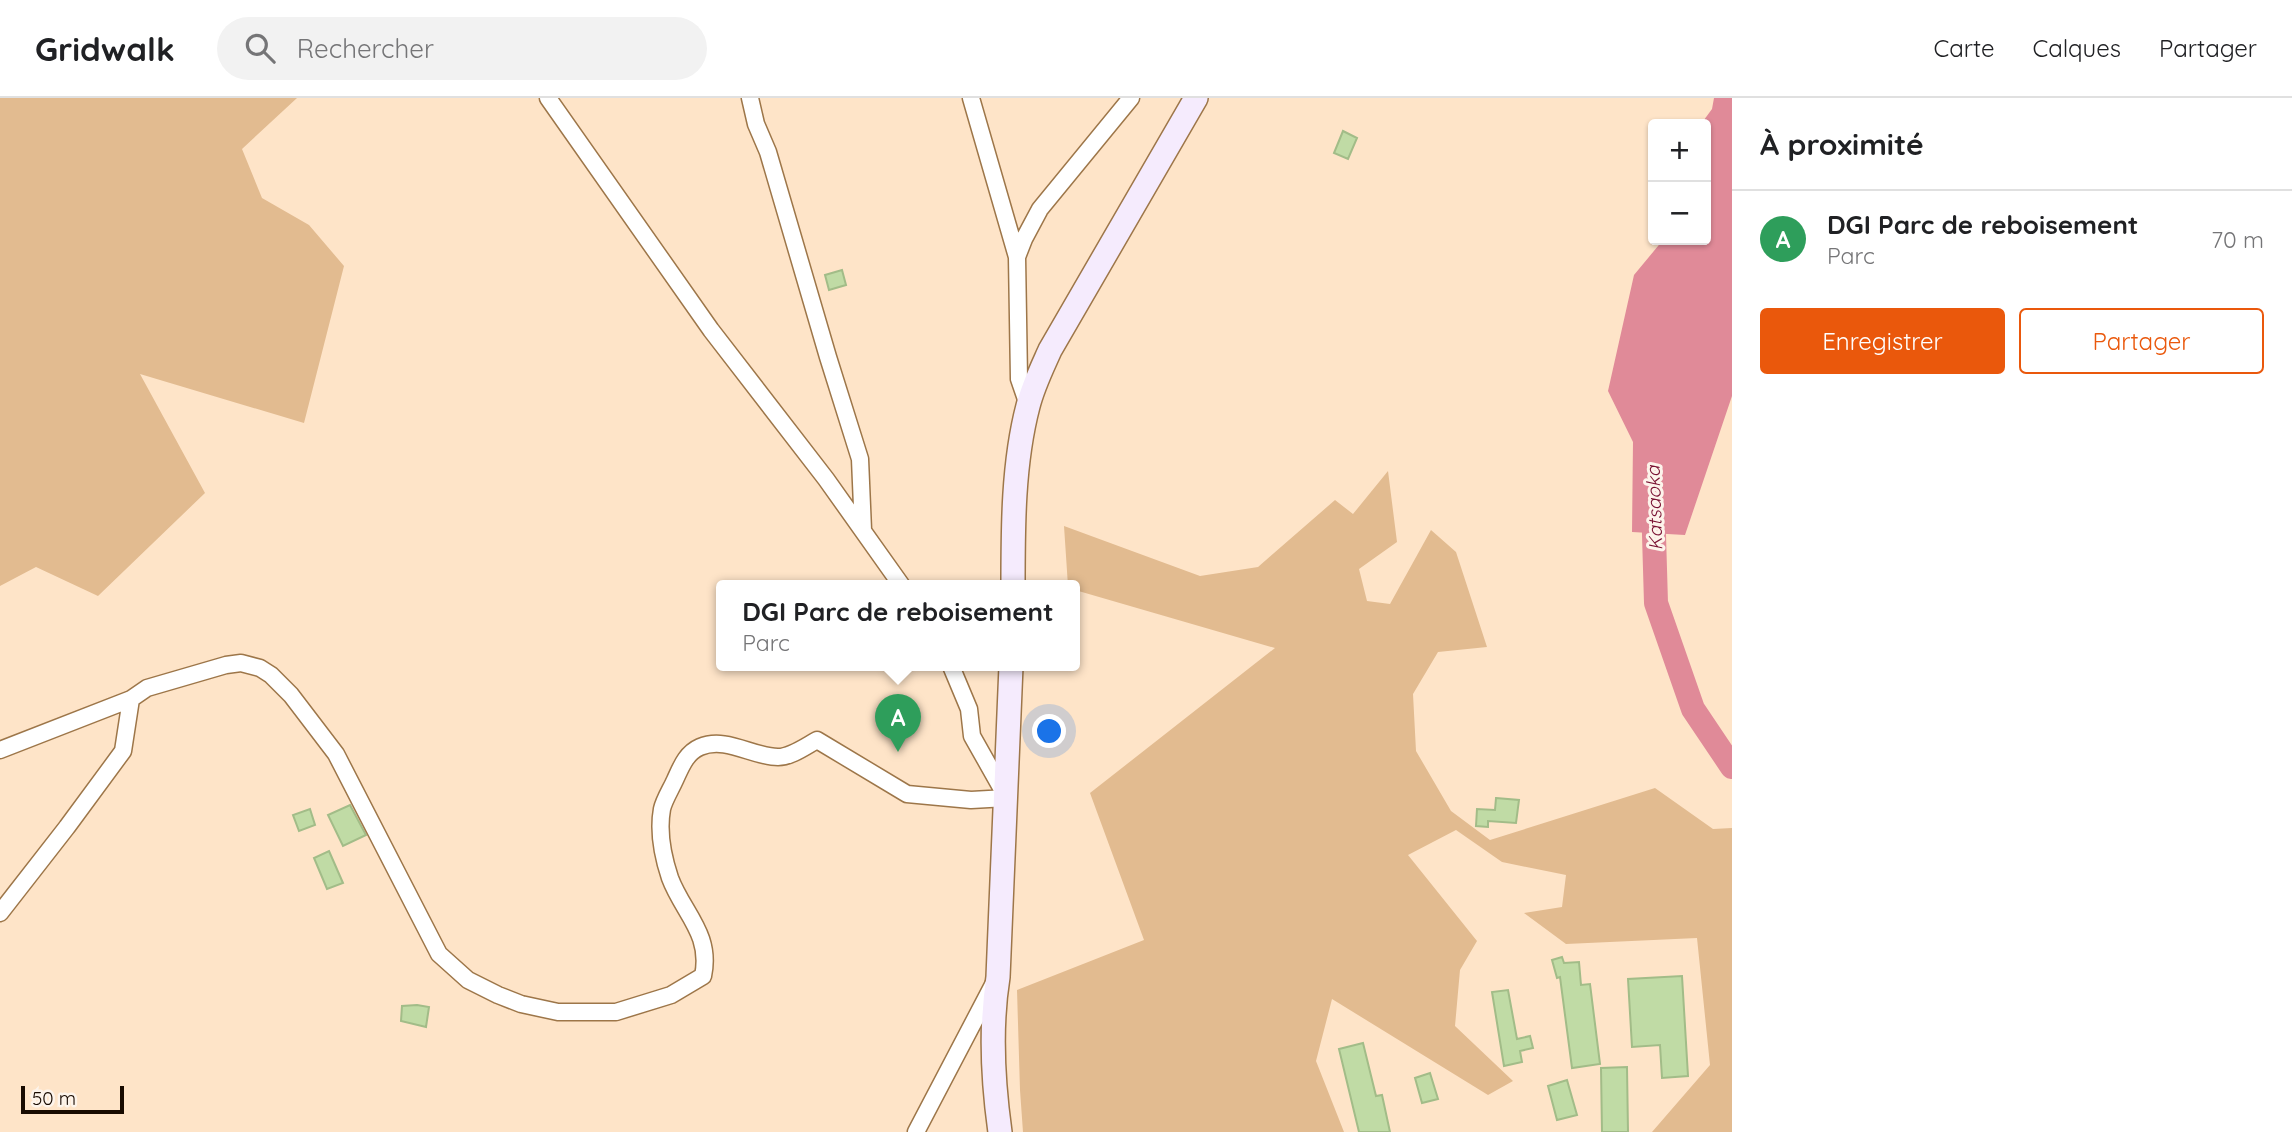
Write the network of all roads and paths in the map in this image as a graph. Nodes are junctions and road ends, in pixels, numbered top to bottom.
1 (548, 98) edge
2 (750, 98) edge
3 (971, 98) edge
4 (1131, 98) edge
5 (1196, 98) edge
6 (1017, 257) junction
7 (1028, 405) junction
8 (863, 530) junction
9 (898, 580) edge
10 (1013, 580) edge
11 (953, 671) edge
12 (1011, 671) edge
13 (131, 699) junction
14 (0, 750) edge
15 (1007, 798) junction
16 (0, 913) edge
17 (998, 977) junction
18 (916, 1132) edge
19 (1000, 1132) edge

1 - 8 street
2 - 8 street
3 - 6 street
4 - 6 street
5 - 7 main road
6 - 7 street
7 - 10 main road
8 - 9 street
11 - 15 street
12 - 15 main road
13 - 14 street
13 - 15 street
13 - 16 street
15 - 17 main road
17 - 18 street
17 - 19 main road

